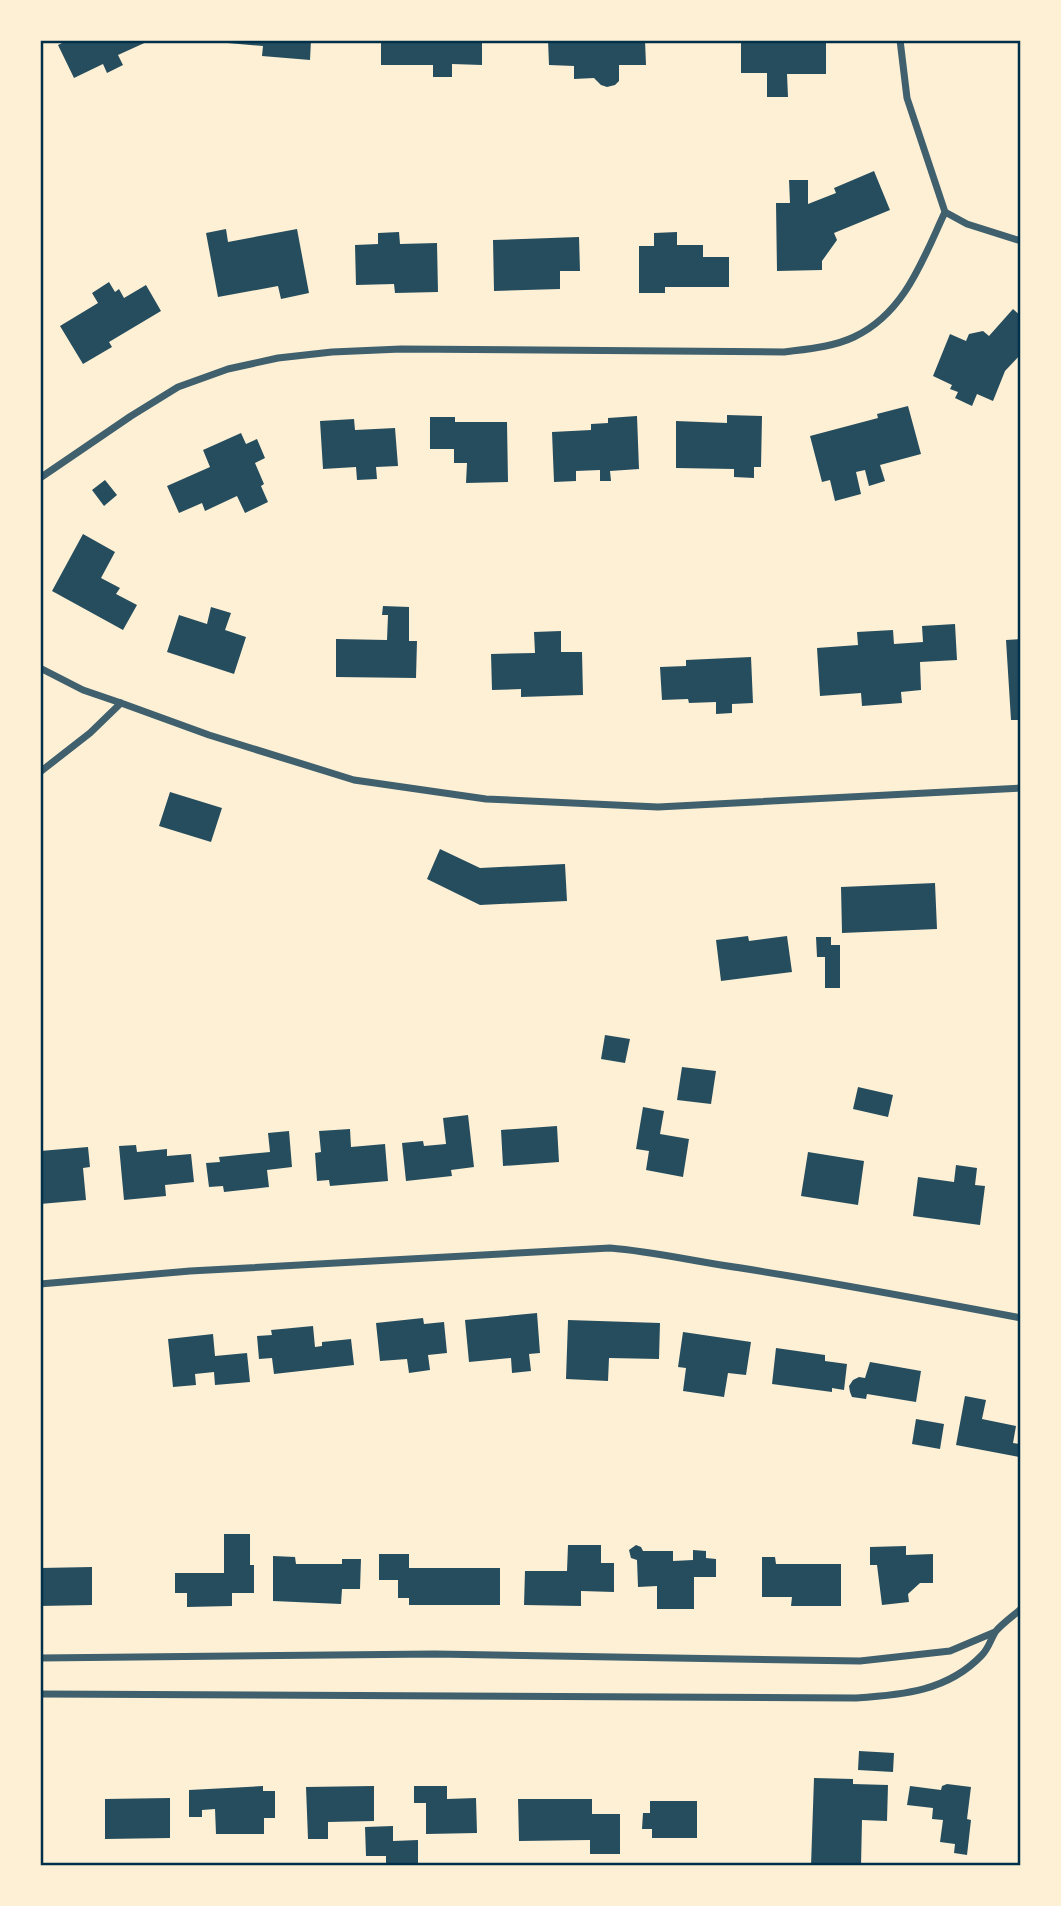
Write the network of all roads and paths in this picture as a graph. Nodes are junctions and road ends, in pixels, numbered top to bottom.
1 (900, 40) edge
2 (945, 212) junction
3 (1021, 241) edge
4 (40, 478) edge
5 (40, 667) edge
6 (121, 704) junction
7 (40, 772) edge
8 (1021, 789) edge
9 (40, 1284) edge
10 (1021, 1318) edge
11 (1021, 1609) edge
12 (996, 1632) junction
13 (40, 1658) edge
14 (40, 1693) edge

1 - 2 street
2 - 3 street
2 - 4 street
5 - 6 street
6 - 7 street
6 - 8 street
9 - 10 street
11 - 12 street
12 - 13 street
12 - 14 street

